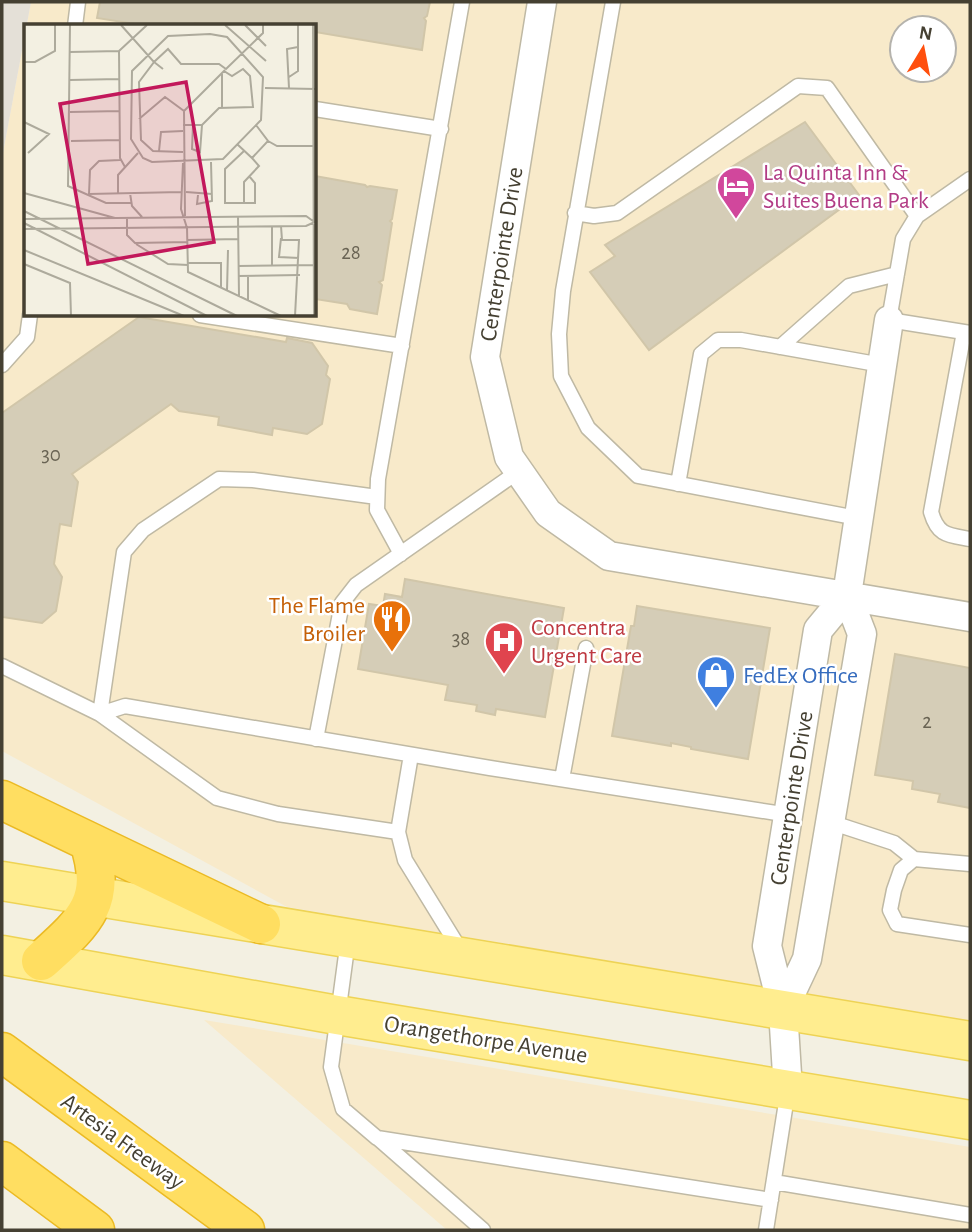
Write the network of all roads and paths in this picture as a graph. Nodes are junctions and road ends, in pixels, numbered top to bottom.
1 (78, 2) edge
2 (462, 2) edge
3 (542, 2) edge
4 (613, 2) edge
5 (75, 24) edge
6 (317, 109) edge
7 (441, 129) junction
8 (970, 179) edge
9 (575, 213) junction
10 (917, 216) junction
11 (897, 274) junction
12 (30, 317) edge
13 (214, 317) edge
14 (889, 320) junction
15 (967, 333) edge
16 (402, 346) junction
17 (780, 347) junction
18 (2, 365) edge
19 (882, 365) junction
20 (519, 471) junction
21 (678, 484) junction
22 (377, 497) junction
23 (857, 518) junction
24 (970, 539) edge
25 (401, 554) junction
26 (847, 595) junction
27 (970, 617) edge
28 (586, 648) dead end
29 (2, 666) edge
30 (100, 714) junction
31 (316, 738) junction
32 (411, 755) junction
33 (562, 779) junction
34 (2, 800) edge
35 (789, 815) junction
36 (830, 822) junction
37 (398, 832) junction
38 (89, 842) junction
39 (914, 859) junction
40 (970, 864) edge
41 (2, 881) edge
42 (94, 897) junction
43 (261, 924) junction
44 (970, 935) edge
45 (348, 939) junction
46 (2, 955) edge
47 (466, 958) junction
48 (41, 961) junction
49 (783, 1010) junction
50 (337, 1015) junction
51 (970, 1041) edge
52 (2, 1052) edge
53 (788, 1090) junction
54 (970, 1120) edge
55 (377, 1138) junction
56 (2, 1161) edge
57 (774, 1182) junction
58 (771, 1200) junction
59 (970, 1215) edge
60 (95, 1230) edge
61 (245, 1230) edge
62 (482, 1230) edge
63 (766, 1230) edge

1 - 5 lane
2 - 7 lane
3 - 20 street, Centerpointe Drive
4 - 9 lane
6 - 7 lane
7 - 16 lane
8 - 10 lane
9 - 10 lane
9 - 21 lane
10 - 11 lane
11 - 14 lane
11 - 17 lane
12 - 18 lane
13 - 16 lane
14 - 15 lane
14 - 19 street, Centerpointe Drive
15 - 24 lane
16 - 22 lane
17 - 19 lane
17 - 21 lane
19 - 23 street, Centerpointe Drive
20 - 25 lane
20 - 26 street, Centerpointe Drive
21 - 23 lane
22 - 25 lane
22 - 30 lane
23 - 26 street, Centerpointe Drive
25 - 31 lane
26 - 27 street, Centerpointe Drive
26 - 35 street, Centerpointe Drive
26 - 36 street, Centerpointe Drive
28 - 33 lane
29 - 30 lane
30 - 31 lane
30 - 37 lane
31 - 32 lane
32 - 33 lane
32 - 37 lane
33 - 35 lane
34 - 38 highway
35 - 49 street, Centerpointe Drive
36 - 39 lane
36 - 49 street, Centerpointe Drive
37 - 47 lane
38 - 42 highway
38 - 43 highway
39 - 40 lane
39 - 44 lane
41 - 42 main road
42 - 43 main road
42 - 48 highway
43 - 45 main road
45 - 47 main road
45 - 50 lane
46 - 48 main road, Orangethorpe Avenue
47 - 49 main road
48 - 50 main road, Orangethorpe Avenue
49 - 51 main road
49 - 53 street, Centerpointe Drive
50 - 53 main road, Orangethorpe Avenue
50 - 55 lane
52 - 61 highway, Artesia Freeway
53 - 54 main road, Orangethorpe Avenue
53 - 57 lane
55 - 58 lane
55 - 62 lane
56 - 60 highway
57 - 58 lane
57 - 59 lane
58 - 63 lane

